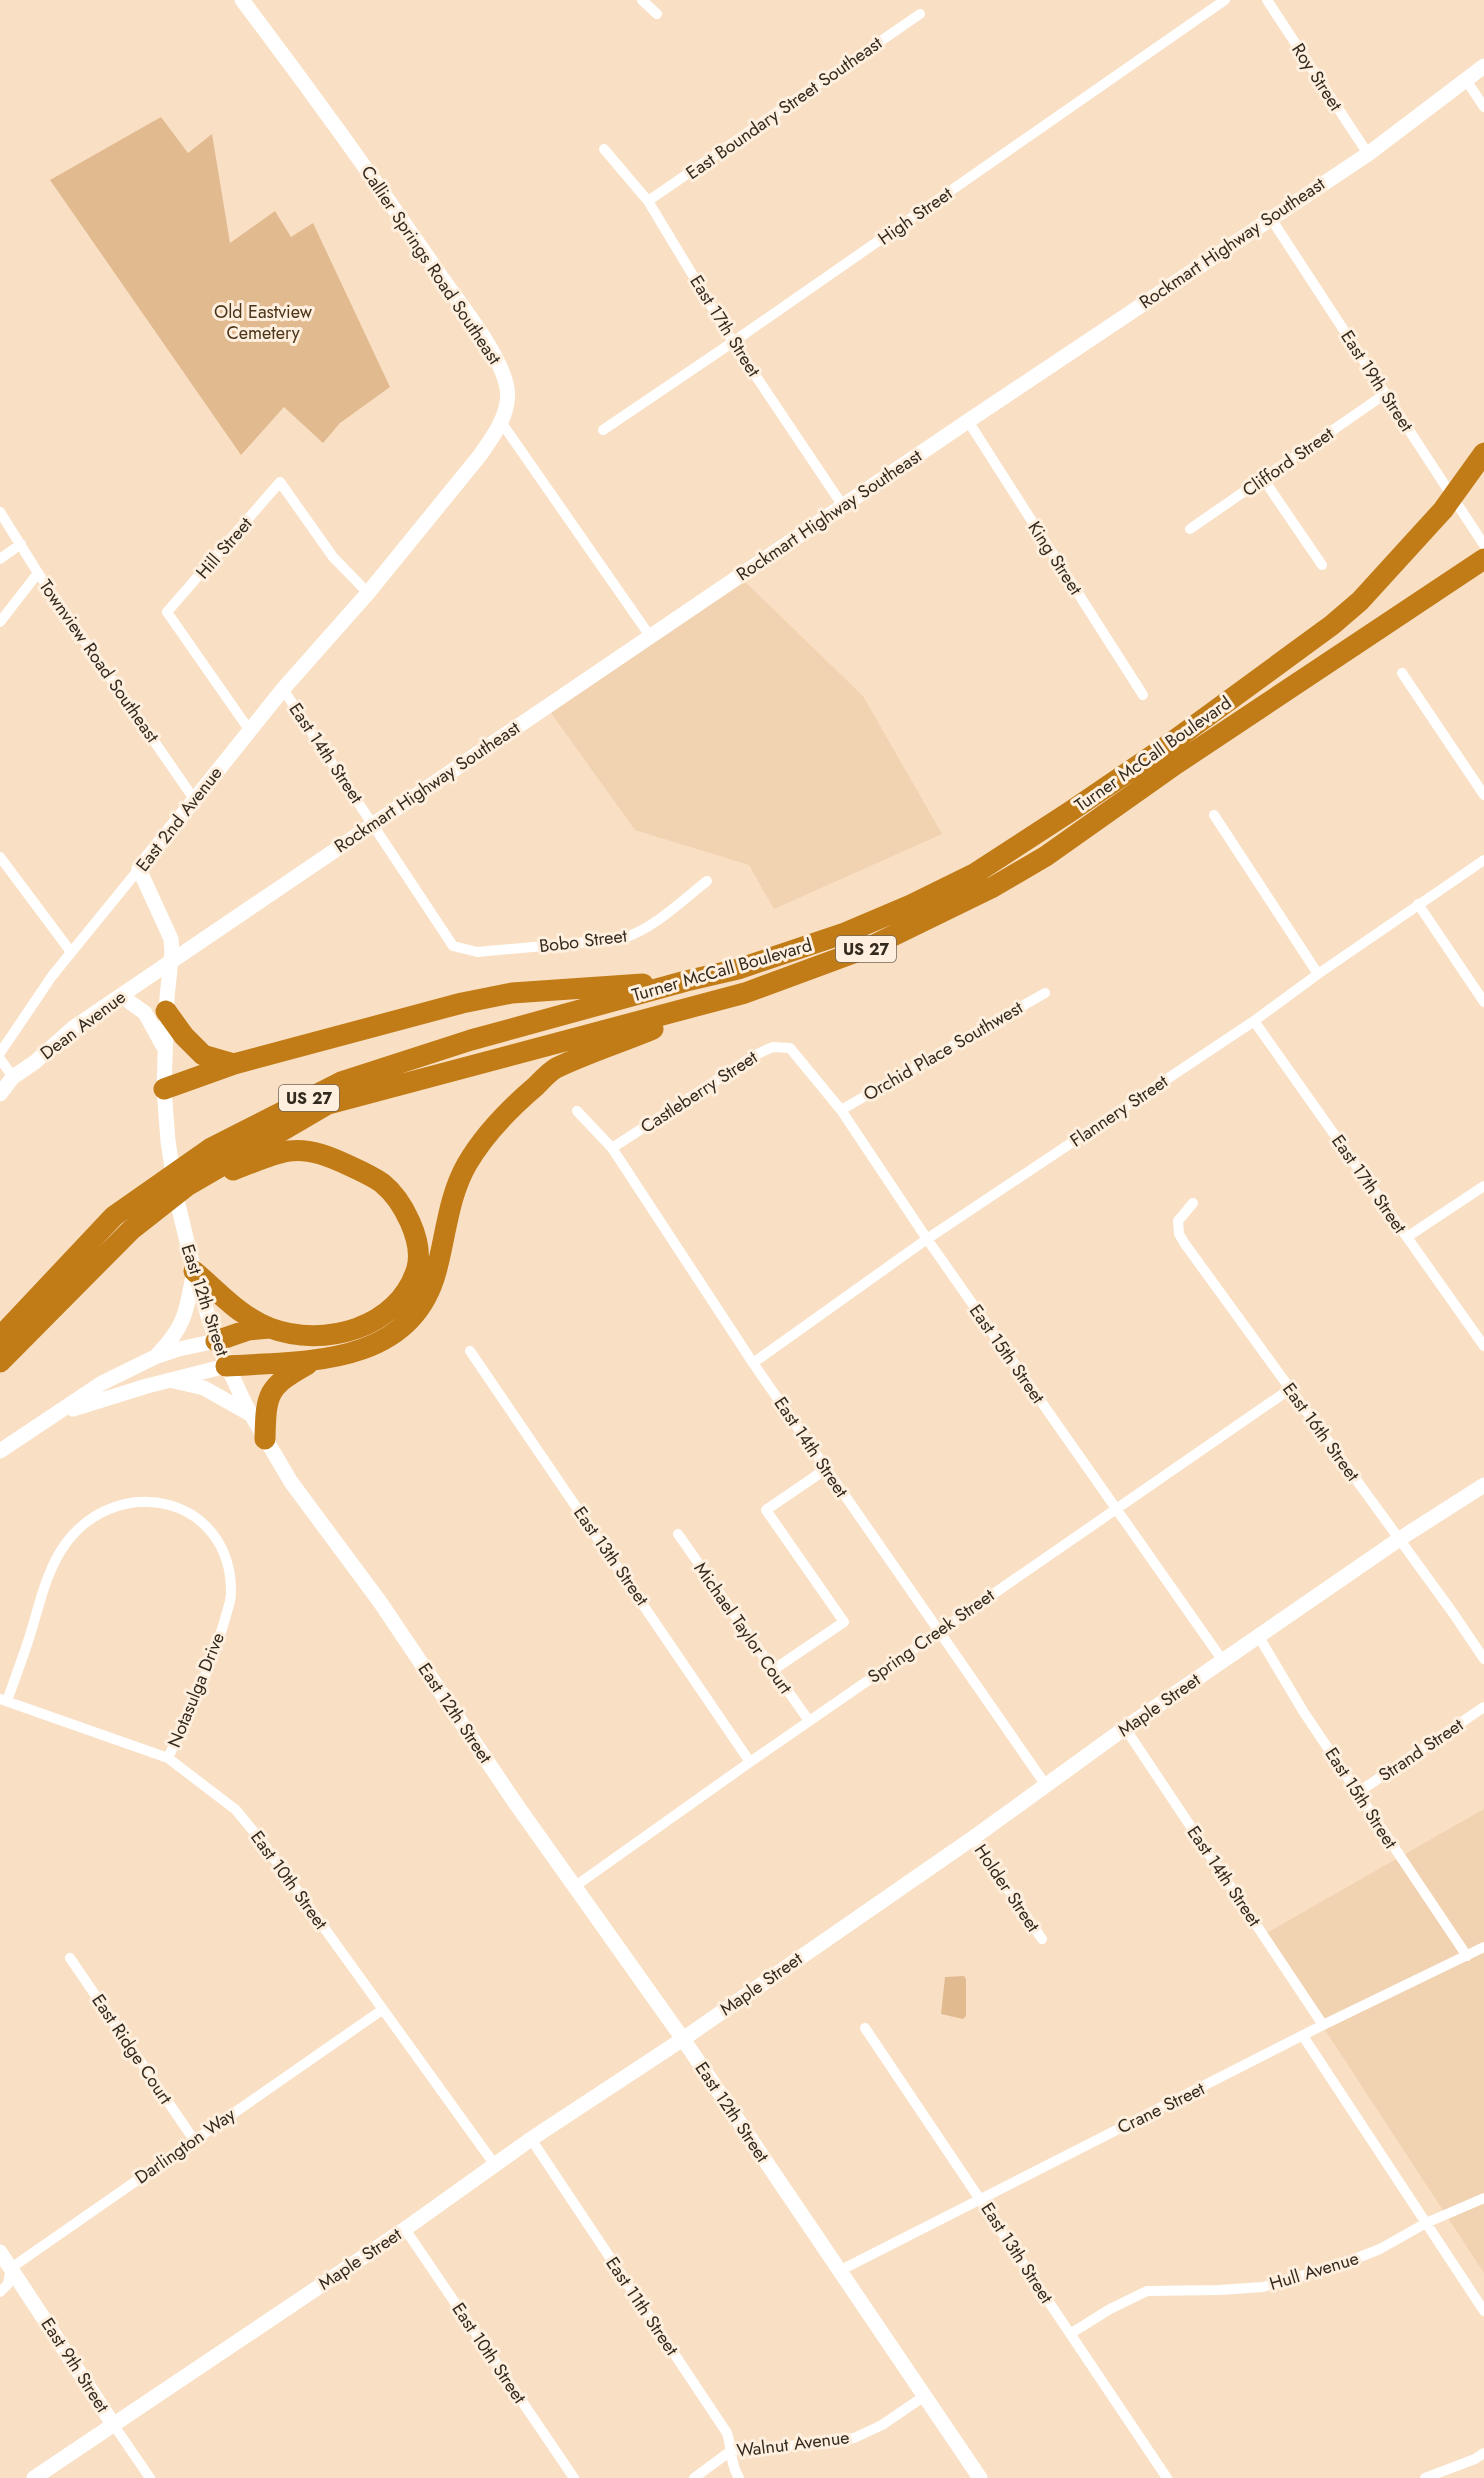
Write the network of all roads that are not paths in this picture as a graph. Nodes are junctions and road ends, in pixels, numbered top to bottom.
1 (642, 0) edge
2 (1225, 0) edge
3 (1267, 0) edge
4 (246, 2) edge
5 (657, 14) dead end
6 (920, 14) dead end
7 (1484, 66) edge
8 (1466, 80) junction
9 (1484, 107) edge
10 (604, 149) dead end
11 (1368, 154) junction
12 (648, 201) junction
13 (1270, 217) junction
14 (733, 342) junction
15 (1385, 394) junction
16 (968, 421) junction
17 (501, 422) junction
18 (603, 430) dead end
19 (1484, 453) edge
20 (1264, 480) junction
21 (843, 506) junction
22 (0, 512) edge
23 (1190, 529) dead end
24 (21, 543) junction
25 (1482, 556) edge
26 (0, 559) edge
27 (1322, 565) dead end
28 (38, 573) junction
29 (368, 593) junction
30 (0, 622) edge
31 (650, 636) junction
32 (1402, 674) dead end
33 (283, 689) junction
34 (1143, 695) dead end
35 (250, 731) junction
36 (1484, 795) edge
37 (194, 799) junction
38 (1214, 815) dead end
39 (373, 823) junction
40 (0, 856) edge
41 (1484, 860) edge
42 (139, 869) junction
43 (707, 881) dead end
44 (1418, 904) junction
45 (71, 952) junction
46 (477, 952) joint
47 (172, 961) junction
48 (1318, 974) junction
49 (686, 981) junction
50 (745, 993) junction
51 (1045, 993) dead end
52 (116, 999) junction
53 (1484, 1002) edge
54 (166, 1011) junction
55 (1254, 1021) junction
56 (165, 1048) junction
57 (790, 1048) joint
58 (0, 1053) edge
59 (0, 1059) edge
60 (234, 1064) junction
61 (13, 1077) junction
62 (164, 1089) junction
63 (0, 1094) edge
64 (841, 1110) junction
65 (577, 1111) dead end
66 (612, 1148) junction
67 (1484, 1185) edge
68 (187, 1186) junction
69 (1193, 1203) dead end
70 (1407, 1238) junction
71 (927, 1239) junction
72 (194, 1271) junction
73 (269, 1328) junction
74 (0, 1337) edge
75 (216, 1341) junction
76 (1484, 1346) edge
77 (470, 1351) dead end
78 (155, 1357) junction
79 (313, 1361) junction
80 (0, 1362) edge
81 (753, 1363) junction
82 (226, 1366) junction
83 (171, 1380) junction
84 (1290, 1389) junction
85 (61, 1412) junction
86 (251, 1415) junction
87 (265, 1439) junction
88 (0, 1451) edge
89 (826, 1468) junction
90 (1484, 1485) edge
91 (1116, 1509) junction
92 (678, 1534) dead end
93 (1398, 1540) junction
94 (938, 1632) junction
95 (1259, 1637) junction
96 (1483, 1656) edge
97 (1223, 1661) junction
98 (773, 1670) junction
99 (4, 1700) edge
100 (1484, 1707) edge
101 (809, 1721) junction
102 (1125, 1728) junction
103 (168, 1758) junction
104 (750, 1761) junction
105 (1045, 1785) junction
106 (1357, 1793) junction
107 (973, 1838) junction
108 (574, 1887) junction
109 (1042, 1939) dead end
110 (1484, 1947) edge
111 (1467, 1956) junction
112 (70, 1958) dead end
113 (382, 2010) junction
114 (1323, 2025) junction
115 (865, 2028) dead end
116 (1304, 2036) junction
117 (683, 2039) junction
118 (531, 2139) junction
119 (194, 2140) junction
120 (495, 2164) junction
121 (981, 2198) junction
122 (1484, 2198) edge
123 (1426, 2223) junction
124 (405, 2229) junction
125 (0, 2252) edge
126 (11, 2268) junction
127 (839, 2271) junction
128 (0, 2292) edge
129 (1484, 2311) edge
130 (1070, 2334) junction
131 (926, 2396) junction
132 (113, 2424) junction
133 (732, 2450) junction
134 (1484, 2453) edge
135 (34, 2478) edge
136 (150, 2478) edge
137 (574, 2478) edge
138 (694, 2478) edge
139 (738, 2478) edge
140 (980, 2478) edge
141 (1167, 2478) edge
142 (1425, 2478) edge

1 - 5 street
2 - 14 street, High Street
3 - 11 street, Roy Street
4 - 17 main road, Callier Springs Road Southeast
6 - 12 street, East Boundary Street Southeast
7 - 8 main road, Rockmart Highway Southeast
8 - 9 street
8 - 11 main road, Rockmart Highway Southeast
10 - 12 street, East 17th Street
11 - 13 main road, Rockmart Highway Southeast
12 - 14 street, East 17th Street
13 - 15 street, East 19th Street
13 - 16 main road, Rockmart Highway Southeast
14 - 18 street, High Street
14 - 21 street, East 17th Street
15 - 20 street, Clifford Street
15 - 25 street, East 19th Street
16 - 21 main road, Rockmart Highway Southeast
16 - 34 street, King Street
17 - 29 main road, Callier Springs Road Southeast
17 - 31 street
19 - 49 highway, Turner McCall Boulevard / US 27
20 - 23 street, Clifford Street
20 - 27 street
21 - 31 main road, Rockmart Highway Southeast
22 - 24 street, Townview Road Southeast
24 - 26 street
24 - 28 street, Townview Road Southeast
25 - 50 highway, Turner McCall Boulevard / US 27
28 - 30 street
28 - 37 street, Townview Road Southeast
29 - 33 main road, East 2nd Avenue
29 - 35 street, Hill Street
31 - 39 main road, Rockmart Highway Southeast
32 - 36 street
33 - 35 main road, East 2nd Avenue
33 - 39 street, East 14th Street
35 - 37 main road, East 2nd Avenue
37 - 42 main road, East 2nd Avenue
38 - 48 street
39 - 46 street, East 14th Street
39 - 47 main road, Rockmart Highway Southeast
40 - 45 street
41 - 44 street, Flannery Street
42 - 45 street, East 2nd Avenue
42 - 47 main road, East 12th Street
43 - 46 street, Bobo Street
44 - 48 street, Flannery Street
44 - 53 street
45 - 58 street, East 2nd Avenue
47 - 52 main road, Dean Avenue
47 - 54 main road, East 12th Street
48 - 55 street, Flannery Street
49 - 60 highway
49 - 74 highway, Turner McCall Boulevard / US 27
50 - 68 highway, Turner McCall Boulevard / US 27
50 - 79 highway
51 - 64 street, Orchid Place Southwest
52 - 56 main road
52 - 61 main road, Dean Avenue
54 - 56 main road, East 12th Street
54 - 60 highway
55 - 70 street, East 17th Street
55 - 71 street, Flannery Street
56 - 62 main road, East 12th Street
57 - 64 street, East 15th Street
57 - 66 street, Castleberry Street
59 - 61 street
60 - 62 highway
61 - 63 main road, Dean Avenue
62 - 72 main road, East 12th Street
64 - 71 street, East 15th Street
65 - 66 street, East 14th Street
66 - 81 street, East 14th Street
67 - 70 street
68 - 73 highway
68 - 80 highway, Turner McCall Boulevard / US 27
69 - 84 street, East 16th Street
70 - 76 street, East 17th Street
71 - 81 street, Flannery Street
71 - 91 street, East 15th Street
72 - 73 highway
72 - 75 main road, East 12th Street
72 - 78 main road
73 - 75 highway
75 - 78 main road
75 - 82 main road, East 12th Street
77 - 104 street, East 13th Street
78 - 85 main road
79 - 82 highway
79 - 87 highway
81 - 89 street, East 14th Street
82 - 83 main road
82 - 86 main road, East 12th Street
83 - 85 main road
83 - 86 main road
84 - 91 street, Spring Creek Street
84 - 93 street, East 16th Street
85 - 88 main road
86 - 87 main road, East 12th Street
87 - 108 main road, East 12th Street
89 - 94 street, East 14th Street
89 - 98 street
90 - 93 main road, Maple Street
91 - 94 street, Spring Creek Street
91 - 97 street, East 15th Street
92 - 98 street, Michael Taylor Court
93 - 95 main road, Maple Street
93 - 96 street, East 16th Street
94 - 101 street, Spring Creek Street
94 - 105 street, East 14th Street
95 - 97 main road, Maple Street
95 - 106 street, East 15th Street
97 - 102 main road, Maple Street
98 - 101 street, Michael Taylor Court
99 - 103 street, East 10th Street
99 - 103 street, Notasulga Drive
100 - 106 street, Strand Street
101 - 104 street, Spring Creek Street
102 - 105 main road, Maple Street
102 - 114 street, East 14th Street
103 - 113 street, East 10th Street
104 - 108 street, Spring Creek Street
105 - 107 main road, Maple Street
106 - 111 street, East 15th Street
107 - 109 street, Holder Street
107 - 117 main road, Maple Street
108 - 117 main road, East 12th Street
110 - 111 street, Crane Street
111 - 114 street, Crane Street
112 - 119 street, East Ridge Court
113 - 119 street, Darlington Way
113 - 120 street, East 10th Street
114 - 116 street, Crane Street
115 - 121 street, East 13th Street
116 - 121 street, Crane Street
116 - 123 street
117 - 118 main road, Maple Street
117 - 127 main road, East 12th Street
118 - 120 main road, Maple Street
118 - 133 street, East 11th Street
119 - 126 street, Darlington Way
120 - 124 main road, Maple Street
121 - 127 street, Crane Street
121 - 130 street, East 13th Street
122 - 123 street, Hull Avenue
123 - 129 street
123 - 130 street, Hull Avenue
124 - 132 main road, Maple Street
124 - 137 street, East 10th Street
125 - 126 main road, East 9th Street
126 - 128 street
126 - 132 main road, East 9th Street
127 - 131 main road, East 12th Street
130 - 141 street, East 13th Street
131 - 133 street, Walnut Avenue
131 - 140 main road, East 12th Street
132 - 135 main road, Maple Street
132 - 136 street, East 9th Street
133 - 138 street, Walnut Avenue
133 - 139 street, East 11th Street
134 - 142 street

